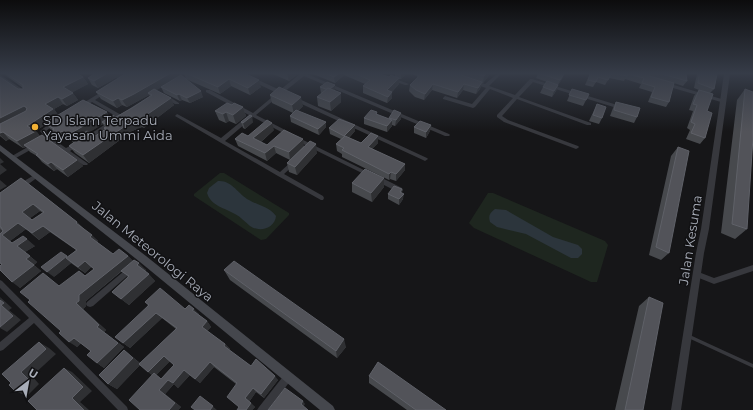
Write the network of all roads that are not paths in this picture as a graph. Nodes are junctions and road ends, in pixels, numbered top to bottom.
1 (102, 93) edge
2 (212, 93) edge
3 (279, 93) edge
4 (282, 93) edge
5 (349, 93) edge
6 (486, 93) edge
7 (507, 93) edge
8 (518, 93) edge
9 (575, 93) edge
10 (696, 93) edge
11 (724, 93) edge
12 (159, 94) edge
13 (516, 96) junction
14 (445, 98) dead end
15 (92, 100) junction
16 (723, 101) junction
17 (177, 103) dead end
18 (79, 107) edge
19 (622, 108) edge
20 (128, 113) edge
21 (251, 115) junction
22 (121, 116) junction
23 (177, 116) dead end
24 (60, 119) edge
25 (589, 124) dead end
26 (447, 135) dead end
27 (48, 138) junction
28 (221, 141) junction
29 (311, 146) junction
30 (576, 147) dead end
31 (1, 150) edge
32 (67, 150) junction
33 (306, 150) edge
34 (14, 157) junction
35 (425, 159) dead end
36 (296, 160) edge
37 (85, 164) dead end
38 (280, 175) junction
39 (36, 176) junction
40 (12, 191) edge
41 (401, 191) edge
42 (321, 198) dead end
43 (143, 259) junction
44 (753, 268) edge
45 (696, 274) junction
46 (1, 287) edge
47 (90, 304) dead end
48 (35, 318) junction
49 (687, 335) junction
50 (0, 347) edge
51 (753, 366) edge
52 (288, 377) junction
53 (124, 410) edge
54 (262, 410) edge
55 (329, 410) edge
56 (676, 410) edge

1 - 15 street
2 - 21 street
3 - 21 street
4 - 35 street
5 - 26 street
6 - 14 street
7 - 13 street
8 - 13 street
9 - 19 street
10 - 16 street
11 - 16 street, Jalan Kesuma
12 - 17 street
13 - 25 street
13 - 30 street
15 - 18 street
15 - 22 street
16 - 45 street, Jalan Kesuma
20 - 22 street
21 - 28 street
21 - 29 street
22 - 32 street
23 - 28 street
24 - 27 street
27 - 32 street
27 - 34 street
28 - 38 street
29 - 33 street
29 - 41 street
31 - 34 main road, Jalan Meteorologi Raya
32 - 37 street
34 - 39 main road, Jalan Meteorologi Raya
36 - 38 street
38 - 42 street
39 - 40 street
39 - 43 main road, Jalan Meteorologi Raya
43 - 47 street
43 - 52 main road, Jalan Meteorologi Raya
44 - 45 street
45 - 49 street, Jalan Kesuma
46 - 48 street
48 - 50 street
48 - 53 street
49 - 51 lane
49 - 56 street, Jalan Kesuma
52 - 54 street
52 - 55 main road, Jalan Meteorologi Raya

